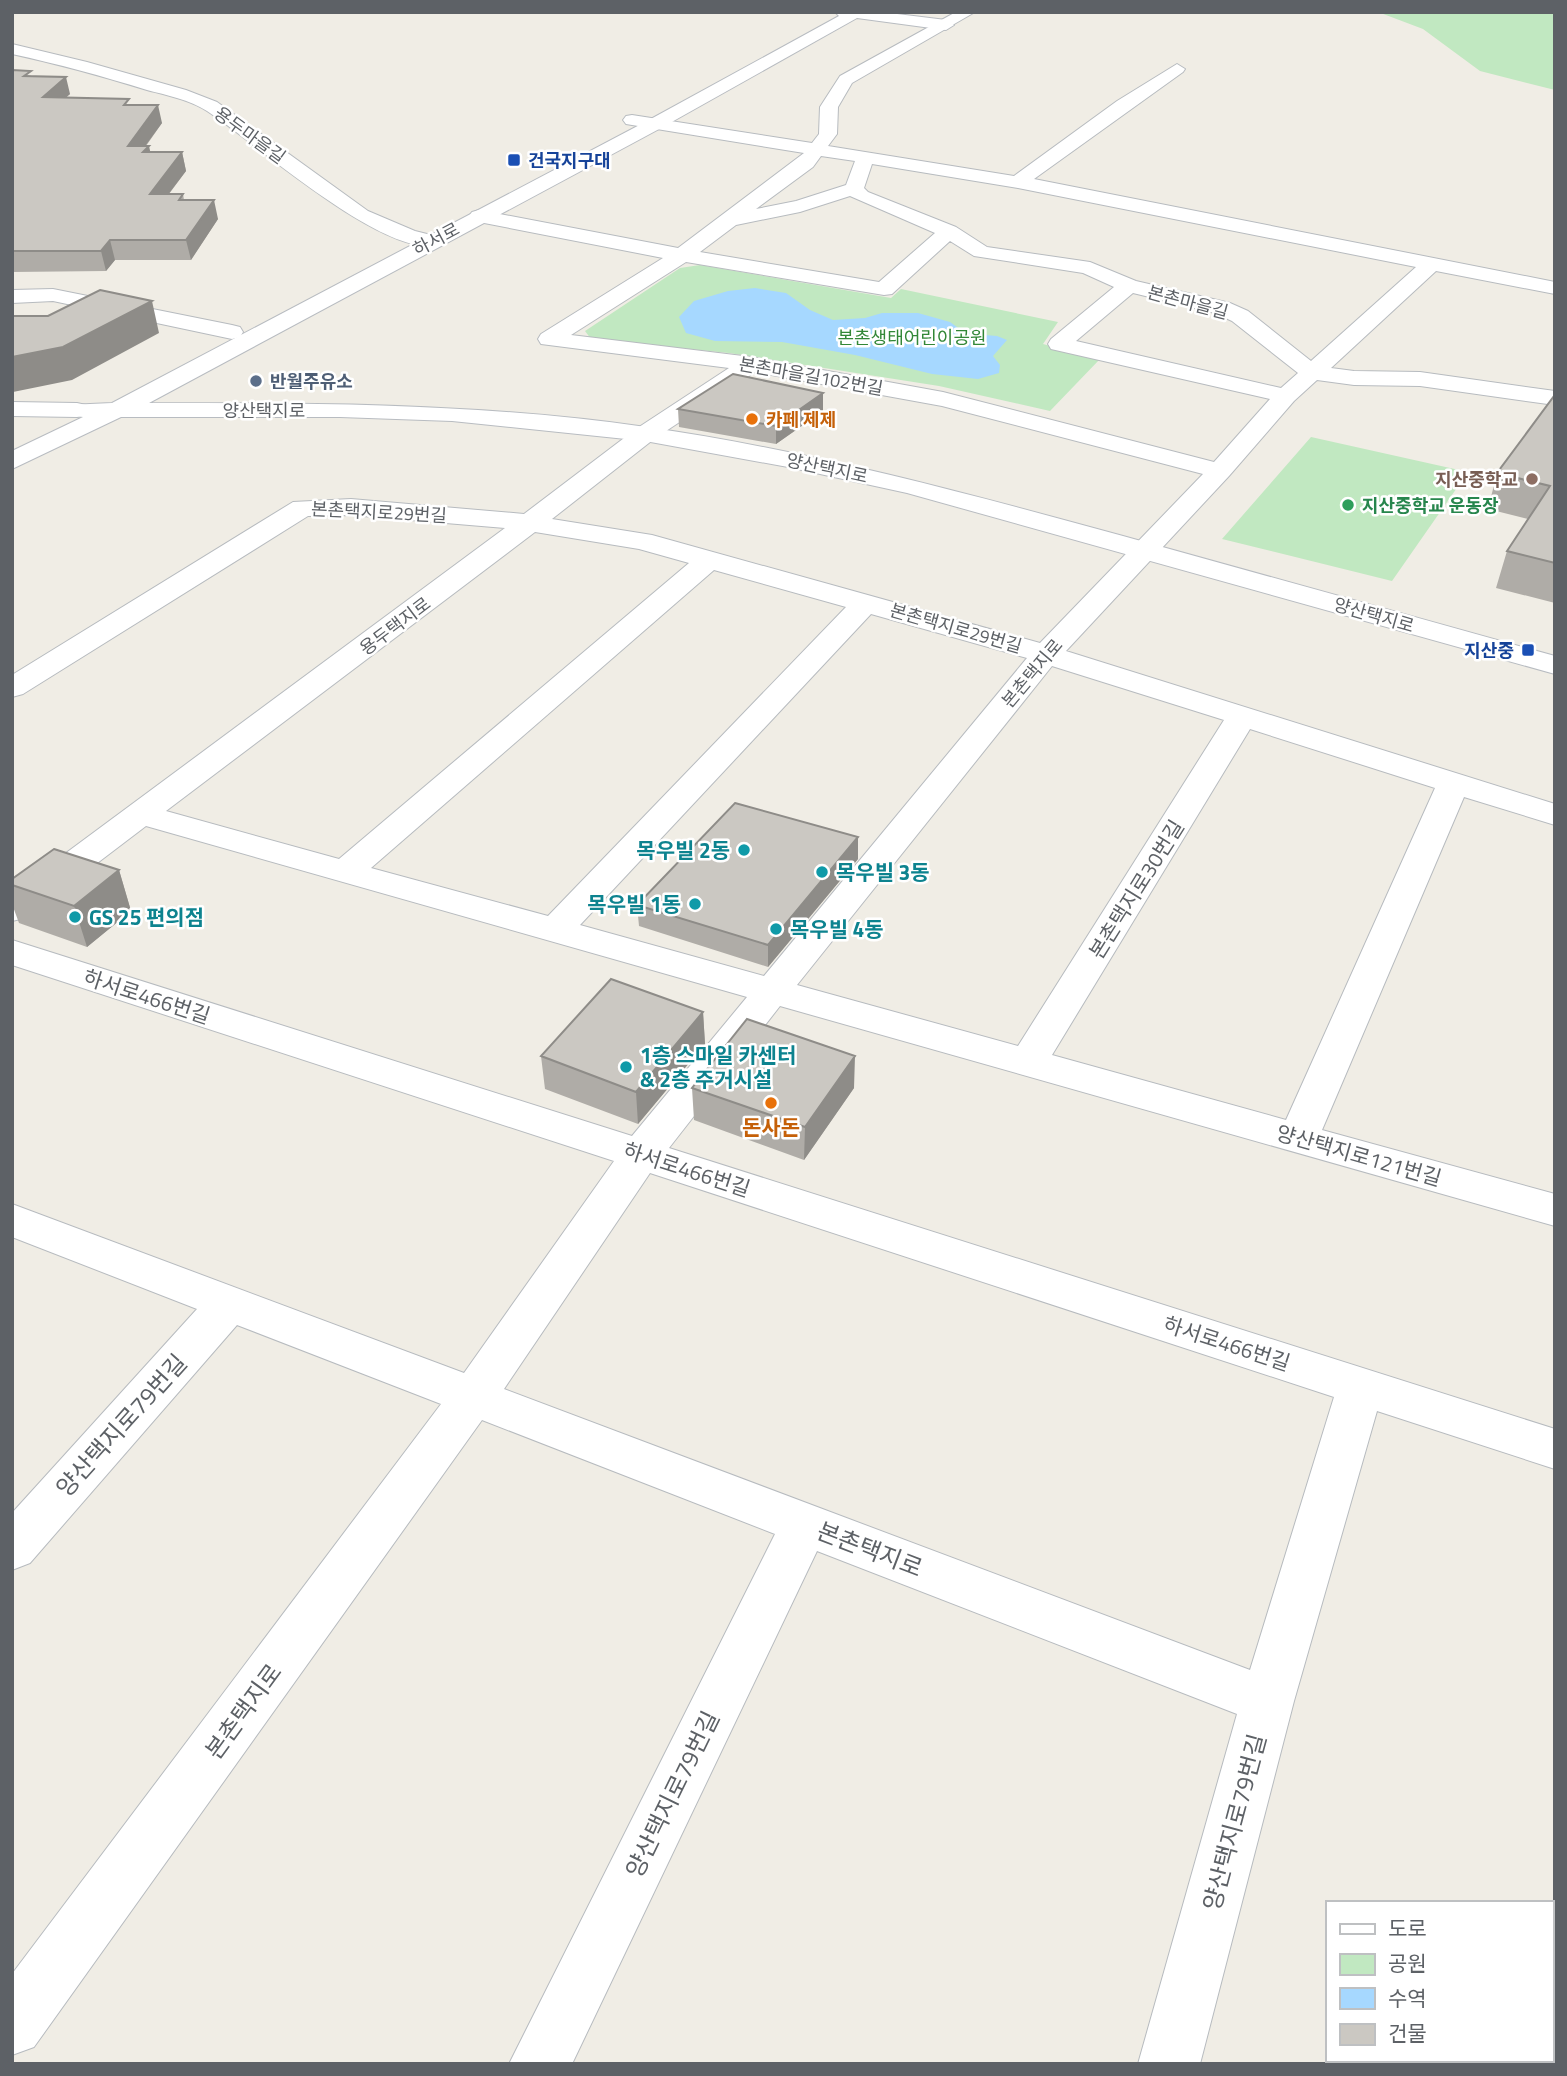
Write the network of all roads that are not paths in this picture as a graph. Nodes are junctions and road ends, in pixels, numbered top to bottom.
1 (829, 12) edge
2 (968, 12) edge
3 (851, 13) edge
4 (946, 25) junction
5 (12, 49) edge
6 (1177, 69) dead end
7 (632, 120) junction
8 (655, 124) junction
9 (818, 150) junction
10 (865, 158) junction
11 (1018, 182) junction
12 (854, 189) junction
13 (478, 216) junction
14 (732, 220) junction
15 (949, 231) junction
16 (408, 235) junction
17 (432, 241) junction
18 (682, 255) junction
19 (1431, 264) junction
20 (1129, 286) junction
21 (1555, 288) edge
22 (12, 297) edge
23 (232, 332) junction
24 (209, 359) junction
25 (751, 364) junction
26 (1311, 372) junction
27 (1286, 396) junction
28 (1555, 398) edge
29 (12, 409) edge
30 (77, 410) junction
31 (117, 410) junction
32 (254, 410) junction
33 (645, 434) junction
34 (14, 454) edge
35 (1220, 471) junction
36 (530, 523) junction
37 (1143, 551) junction
38 (709, 560) junction
39 (866, 603) junction
40 (1046, 654) junction
41 (1555, 666) edge
42 (12, 688) edge
43 (1243, 715) junction
44 (1454, 783) junction
45 (143, 815) junction
46 (1555, 815) edge
47 (345, 872) junction
48 (12, 910) edge
49 (555, 930) junction
50 (12, 953) edge
51 (772, 991) junction
52 (1028, 1062) junction
53 (1298, 1138) junction
54 (641, 1154) junction
55 (1555, 1209) edge
56 (12, 1220) edge
57 (229, 1303) junction
58 (1361, 1386) junction
59 (473, 1397) junction
60 (1555, 1448) edge
61 (805, 1524) junction
62 (12, 1548) edge
63 (1267, 1701) junction
64 (12, 2025) edge
65 (540, 2064) edge
66 (1169, 2064) edge

1 - 7 street, 하서로
2 - 4 street
3 - 4 street
3 - 8 street, 하서로
4 - 9 street
5 - 16 street, 용두마을길
6 - 11 street
7 - 8 street
7 - 16 street, 하서로
8 - 9 street
8 - 13 street, 하서로
9 - 10 street
9 - 14 street, 본촌마을길102번길
10 - 11 street
10 - 12 street
11 - 19 street
12 - 14 street
12 - 15 street, 본촌마을길
13 - 17 street, 하서로
13 - 18 street
14 - 18 street, 본촌마을길102번길
15 - 18 street
15 - 20 street, 본촌마을길
16 - 17 street, 용두마을길
16 - 23 street, 하서로
17 - 24 street, 하서로
18 - 25 street, 본촌마을길102번길
19 - 21 street
19 - 26 street, 본촌택지로
20 - 26 street, 본촌마을길
20 - 27 street
22 - 23 street
23 - 30 street, 하서로
24 - 31 street, 하서로
24 - 32 street
25 - 33 street, 용두택지로
25 - 35 street, 본촌마을길102번길
26 - 27 street, 본촌택지로
26 - 28 street, 본촌마을길
27 - 35 street, 본촌택지로
29 - 30 street, 양산택지로
30 - 31 street, 양산택지로
30 - 34 street, 하서로
31 - 32 street, 양산택지로
31 - 34 street, 하서로
32 - 33 street, 양산택지로
32 - 34 street
33 - 36 street, 용두택지로
33 - 37 street, 양산택지로
35 - 37 street, 본촌택지로
36 - 38 street, 본촌택지로29번길
36 - 42 street, 본촌택지로29번길
36 - 45 street, 용두택지로
37 - 40 street, 본촌택지로
37 - 41 street, 양산택지로
38 - 39 street, 본촌택지로29번길
38 - 47 street
39 - 40 street, 본촌택지로29번길
39 - 49 street, 본촌택지로29번길
40 - 43 street
40 - 51 street, 본촌택지로
43 - 44 street
43 - 52 street, 본촌택지로30번길
44 - 46 street
44 - 53 street
45 - 47 street
45 - 48 street, 용두택지로
47 - 49 street
49 - 51 street
50 - 54 street, 하서로466번길
51 - 52 street
51 - 54 street, 본촌택지로
52 - 53 street, 양산택지로121번길
53 - 55 street, 양산택지로121번길
54 - 58 street, 하서로466번길
54 - 59 street, 본촌택지로
56 - 57 street, 본촌택지로
57 - 59 street, 본촌택지로
57 - 62 street, 양산택지로79번길
58 - 60 street, 하서로466번길
58 - 63 street
59 - 61 street, 본촌택지로
59 - 64 street, 본촌택지로
61 - 63 street, 본촌택지로
61 - 65 street, 양산택지로79번길
63 - 66 street, 양산택지로79번길

